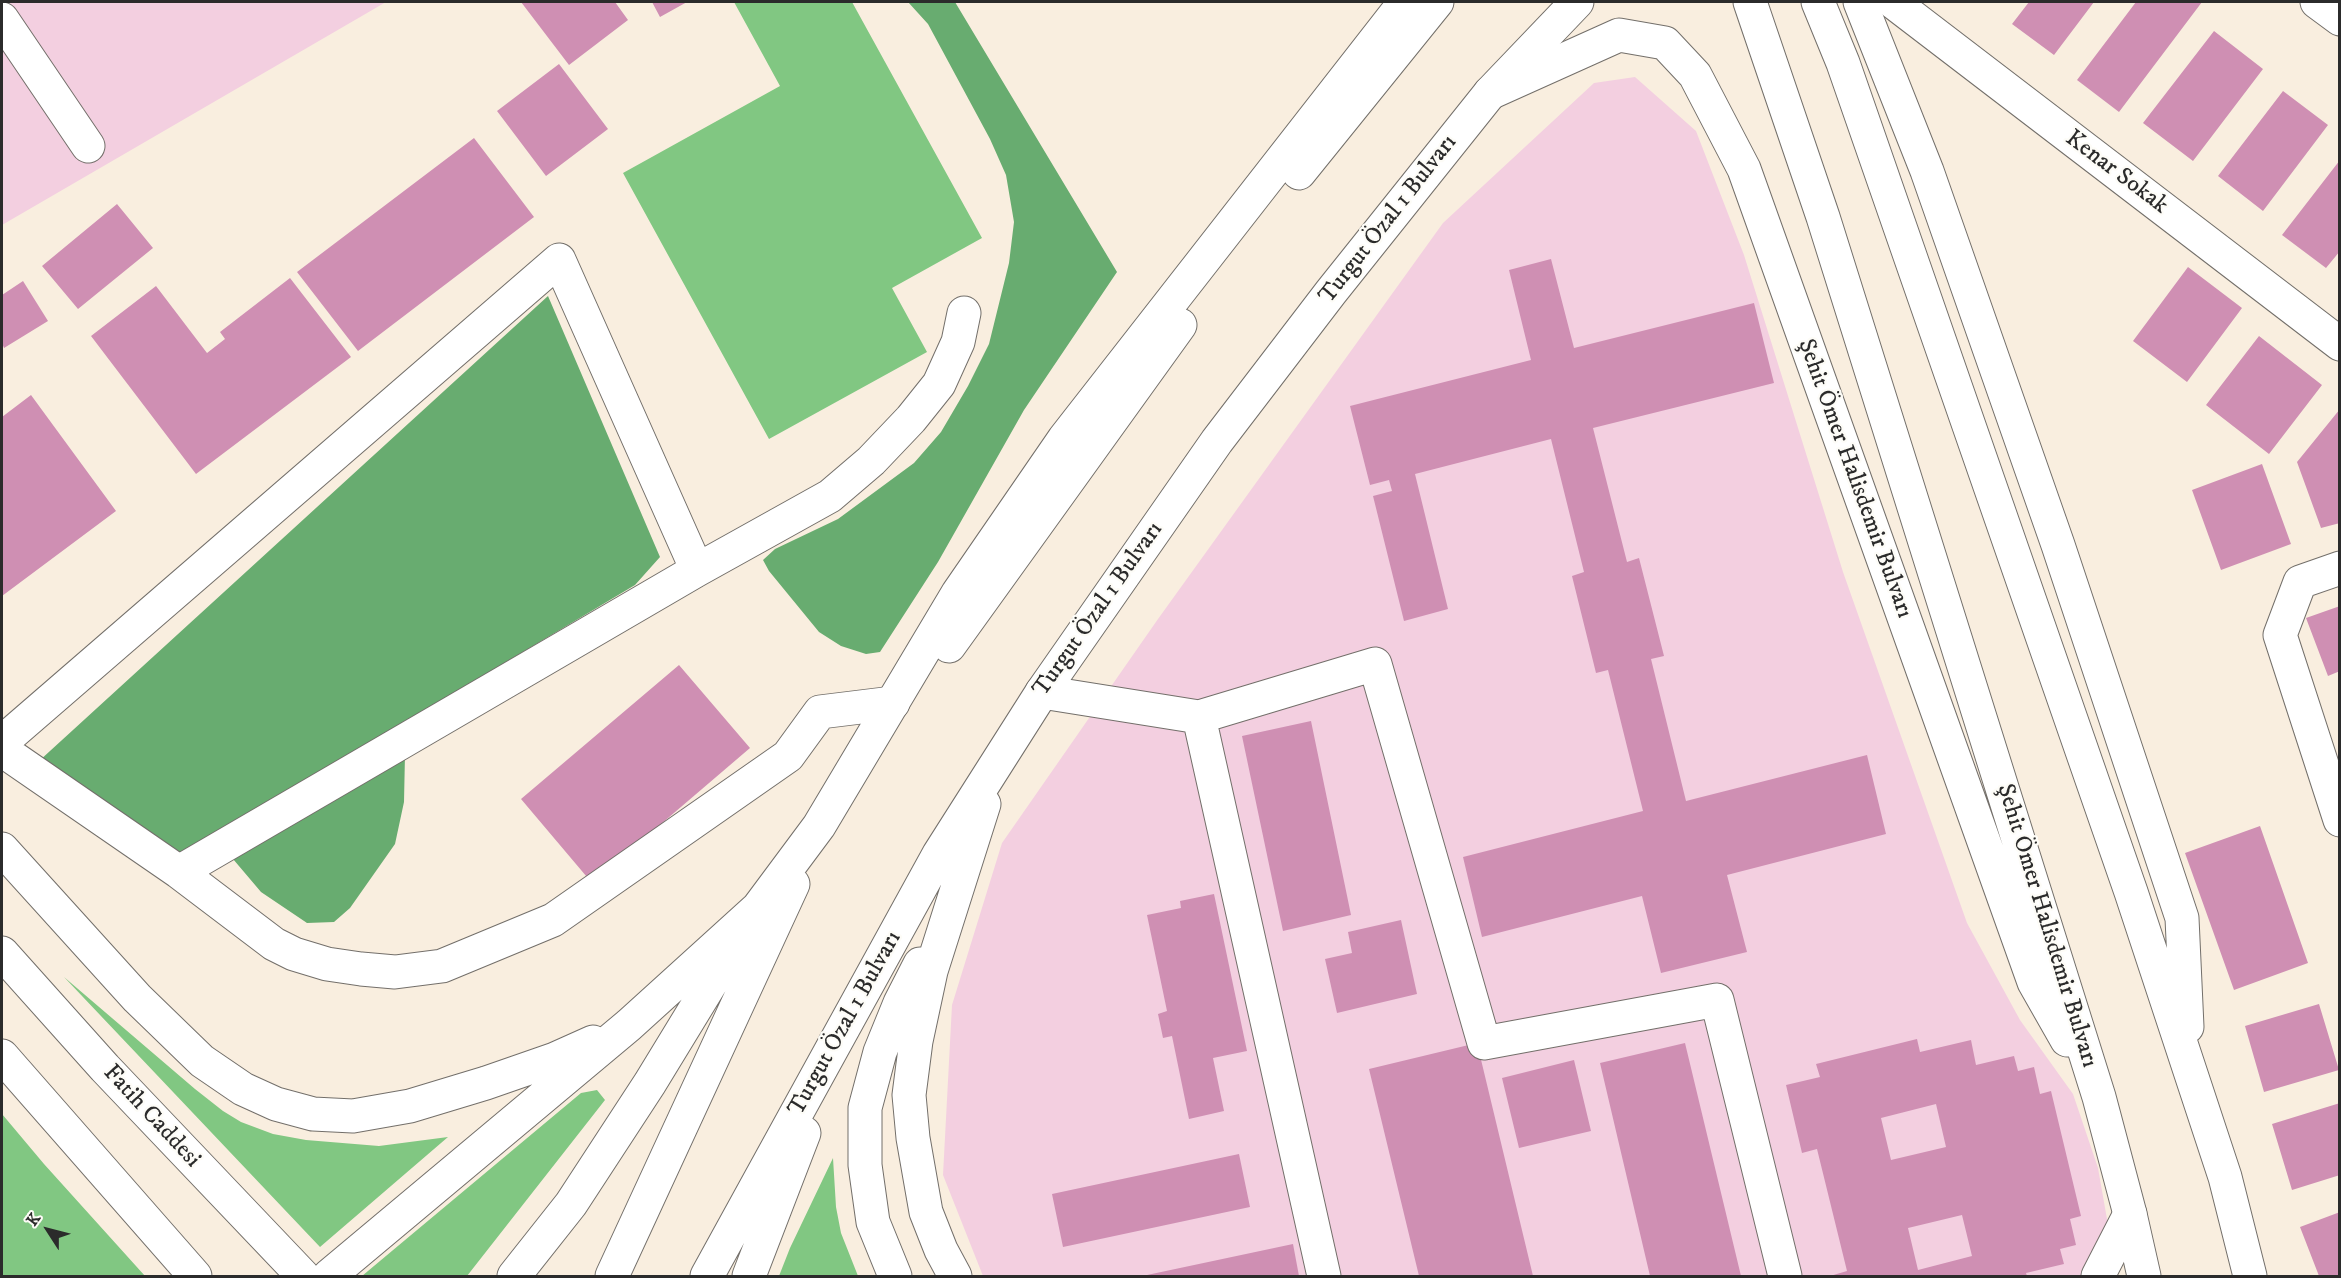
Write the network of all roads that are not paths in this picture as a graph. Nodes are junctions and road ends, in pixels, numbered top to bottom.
1 (1405, 2) edge
2 (1437, 2) edge
3 (1577, 2) edge
4 (1750, 2) edge
5 (1818, 2) edge
6 (1860, 2) edge
7 (1893, 2) edge
8 (2317, 2) edge
9 (2, 19) edge
10 (2340, 19) edge
11 (1490, 93) junction
12 (88, 146) dead end
13 (964, 313) dead end
14 (2340, 344) edge
15 (2340, 568) edge
16 (698, 570) junction
17 (1042, 692) junction
18 (893, 703) junction
19 (1199, 717) junction
20 (2, 742) edge
21 (2, 750) edge
22 (999, 759) junction
23 (2340, 820) edge
24 (819, 826) junction
25 (2, 849) edge
26 (179, 872) junction
27 (955, 896) junction
28 (758, 908) junction
29 (2, 953) edge
30 (629, 1025) junction
31 (840, 1034) junction
32 (2, 1056) edge
33 (2189, 1067) junction
34 (2099, 1097) junction
35 (2130, 1214) junction
36 (195, 1276) edge
37 (303, 1276) edge
38 (329, 1276) edge
39 (514, 1276) edge
40 (612, 1276) edge
41 (706, 1276) edge
42 (749, 1276) edge
43 (895, 1276) edge
44 (955, 1276) edge
45 (1324, 1276) edge
46 (1785, 1276) edge
47 (2098, 1276) edge
48 (2144, 1276) edge
49 (2250, 1276) edge

1 - 18 main road
2 - 24 main road
3 - 11 main road, Turgut Özal 1 Bulvarı
4 - 34 main road, Şehit Ömer Halisdemir Bulvarı
5 - 33 main road
6 - 33 main road
7 - 14 main road, Kenar Sokak
8 - 10 main road
9 - 12 main road
11 - 17 main road, Turgut Özal 1 Bulvarı
11 - 34 main road, Şehit Ömer Halisdemir Bulvarı
13 - 16 main road
15 - 23 main road
16 - 20 main road
16 - 26 main road
17 - 19 main road
17 - 22 main road, Turgut Özal 1 Bulvarı
18 - 24 main road
18 - 26 main road
19 - 45 main road
19 - 46 main road
21 - 26 main road
22 - 27 main road
22 - 31 main road, Turgut Özal 1 Bulvarı
24 - 28 main road
24 - 40 main road
25 - 30 main road
27 - 43 main road
27 - 44 main road
28 - 30 main road
28 - 39 main road
29 - 37 main road, Fatih Caddesi
30 - 38 main road
31 - 41 main road, Turgut Özal 1 Bulvarı
31 - 42 main road
32 - 36 main road
33 - 49 main road
34 - 35 main road, Şehit Ömer Halisdemir Bulvarı
35 - 47 main road
35 - 48 main road, Şehit Ömer Halisdemir Bulvarı

